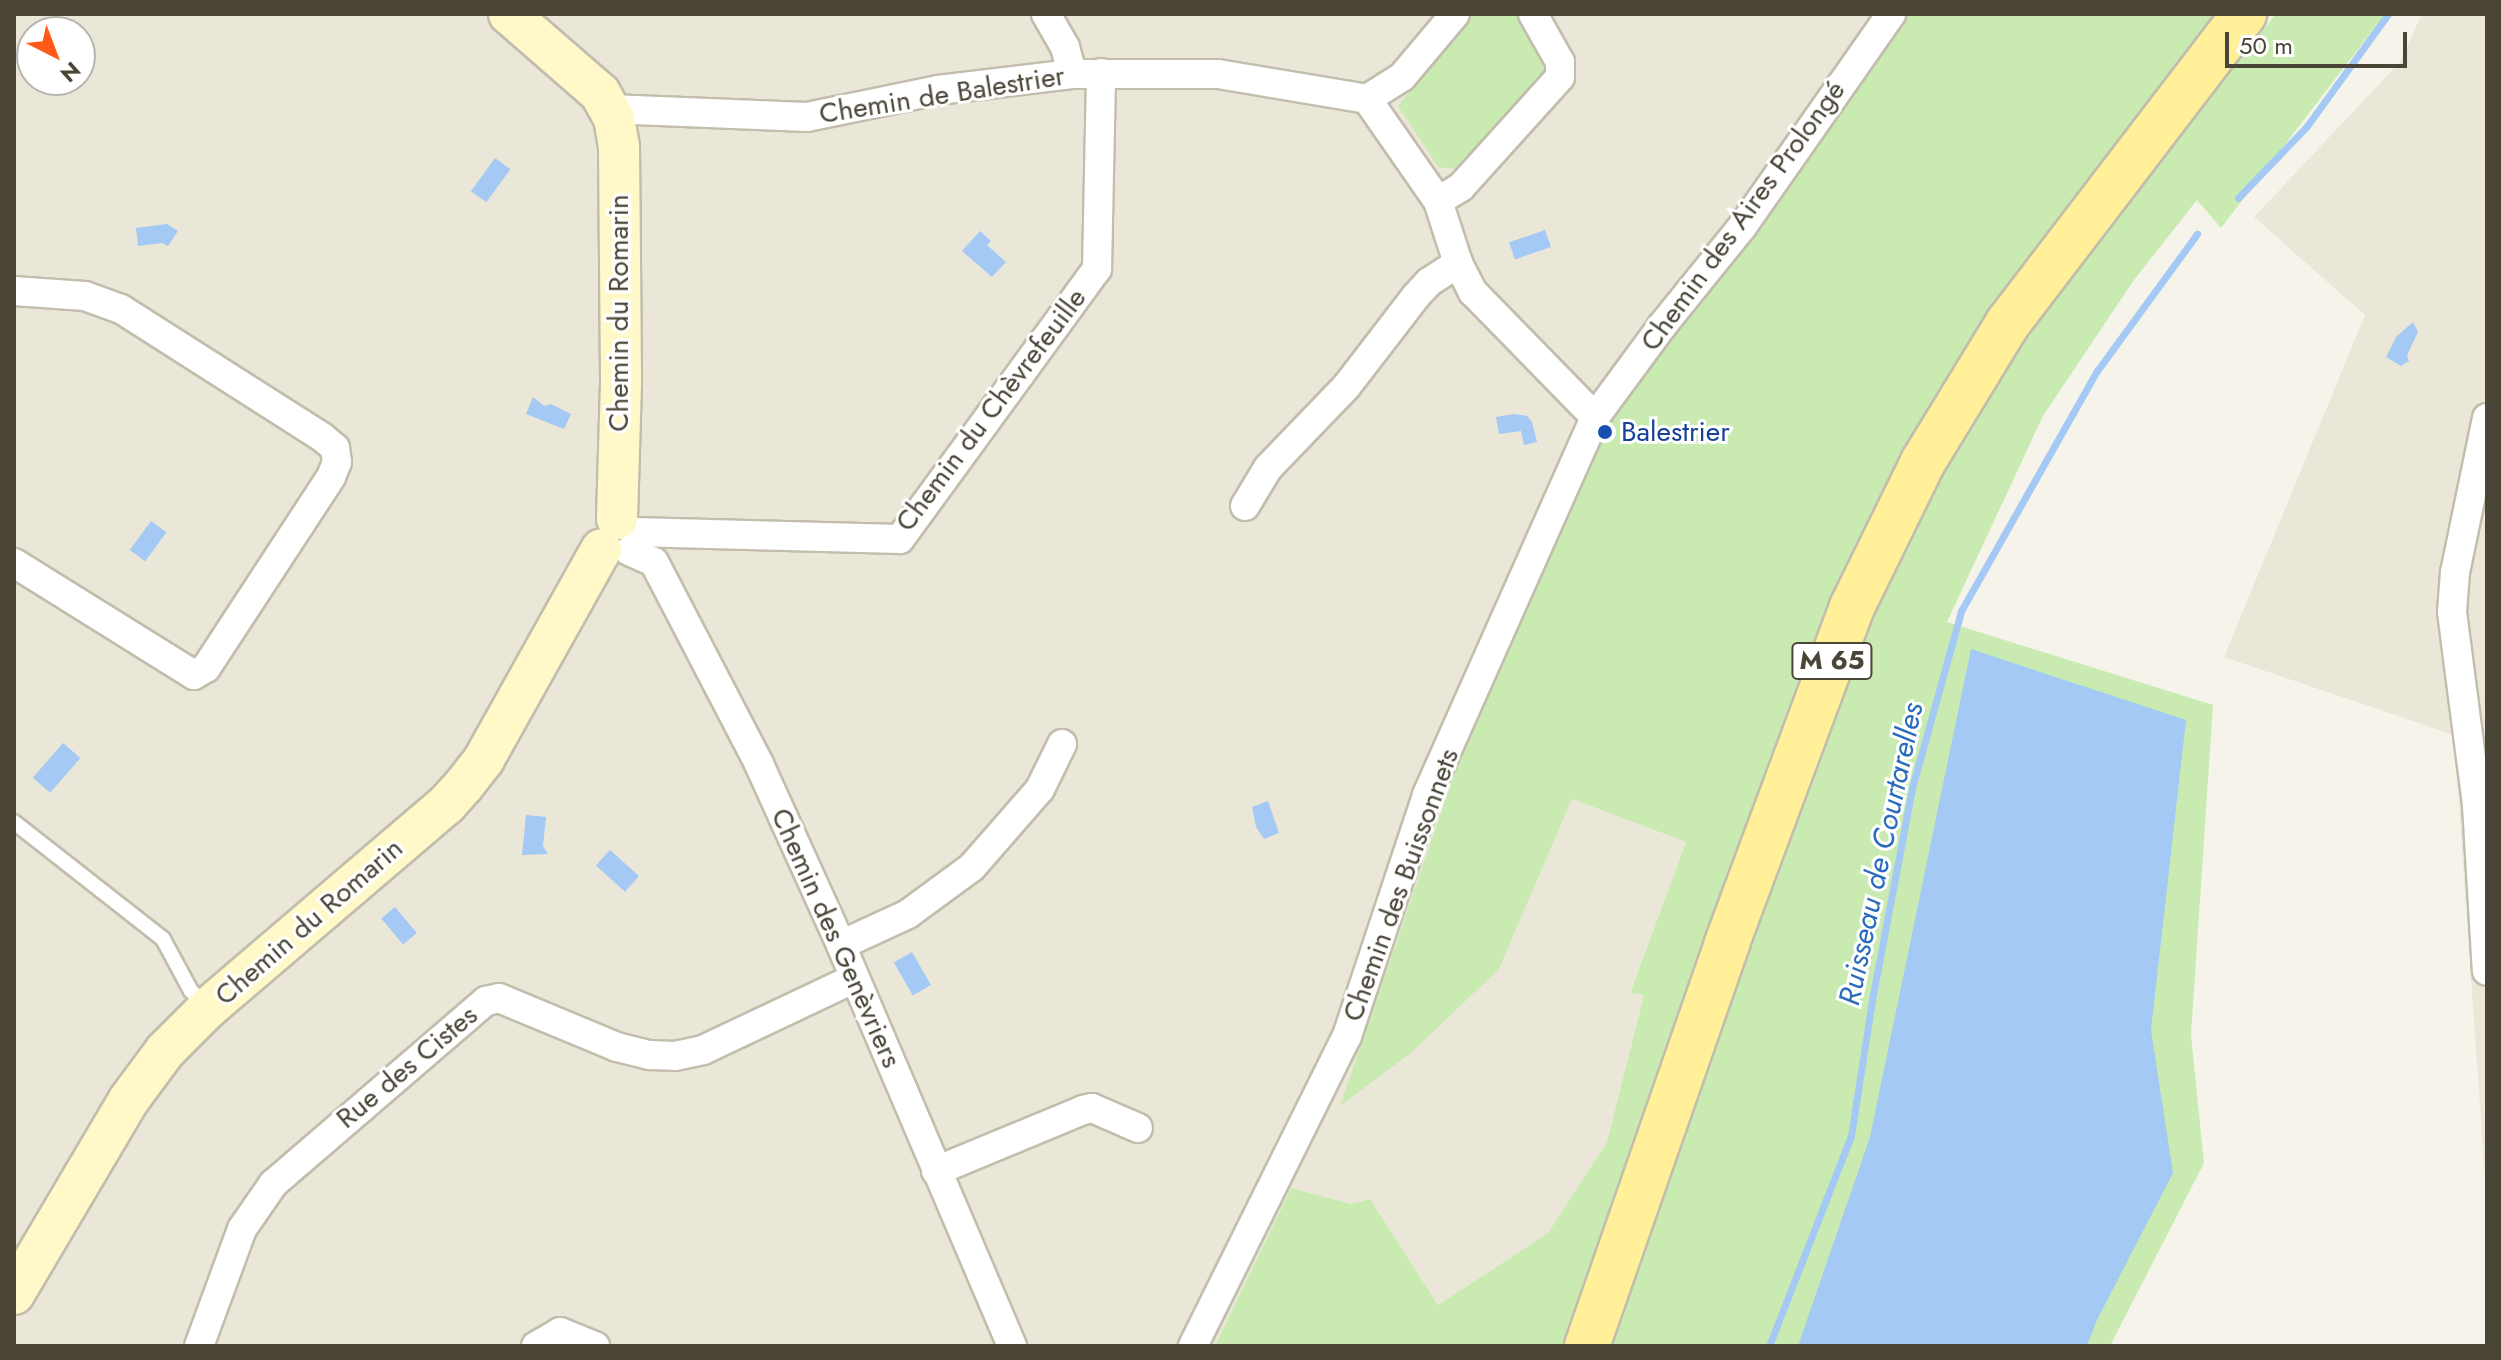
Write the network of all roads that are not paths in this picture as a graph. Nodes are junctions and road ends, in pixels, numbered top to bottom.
1 (509, 14) edge
2 (1046, 14) edge
3 (1455, 14) edge
4 (1533, 14) edge
5 (1891, 14) edge
6 (2244, 14) edge
7 (1101, 73) junction
8 (1072, 74) junction
9 (1367, 99) junction
10 (610, 109) junction
11 (1438, 201) junction
12 (1458, 263) junction
13 (14, 291) edge
14 (1595, 417) junction
15 (2487, 418) edge
16 (1245, 506) dead end
17 (627, 543) junction
18 (14, 563) edge
19 (1062, 744) dead end
20 (14, 822) edge
21 (841, 945) junction
22 (2487, 971) edge
23 (855, 978) junction
24 (208, 1008) junction
25 (1138, 1128) dead end
26 (936, 1171) junction
27 (14, 1294) edge
28 (199, 1346) edge
29 (536, 1346) edge
30 (595, 1346) edge
31 (1012, 1346) edge
32 (1193, 1346) edge
33 (1587, 1346) edge

1 - 10 street
2 - 8 street
3 - 9 street
4 - 11 street
5 - 14 street, Chemin des Aires Prolongé
6 - 33 main road, M 65
7 - 8 street, Chemin de Balestrier
7 - 9 street, Chemin de Balestrier
7 - 17 street, Chemin du Chèvrefeuille
8 - 10 street, Chemin de Balestrier
9 - 11 street
10 - 17 street, Chemin du Romarin
11 - 12 street
12 - 14 street
12 - 16 street
13 - 18 street
14 - 32 street, Chemin des Buissonnets
15 - 22 street
17 - 21 street, Chemin des Genèvriers
17 - 24 street, Chemin du Romarin
19 - 21 street
20 - 24 lane
21 - 23 street, Chemin des Genèvriers
23 - 26 street, Chemin des Genèvriers
23 - 28 street, Rue des Cistes
24 - 27 street, Chemin du Romarin
25 - 26 street
26 - 31 street, Chemin des Genèvriers
29 - 30 street

